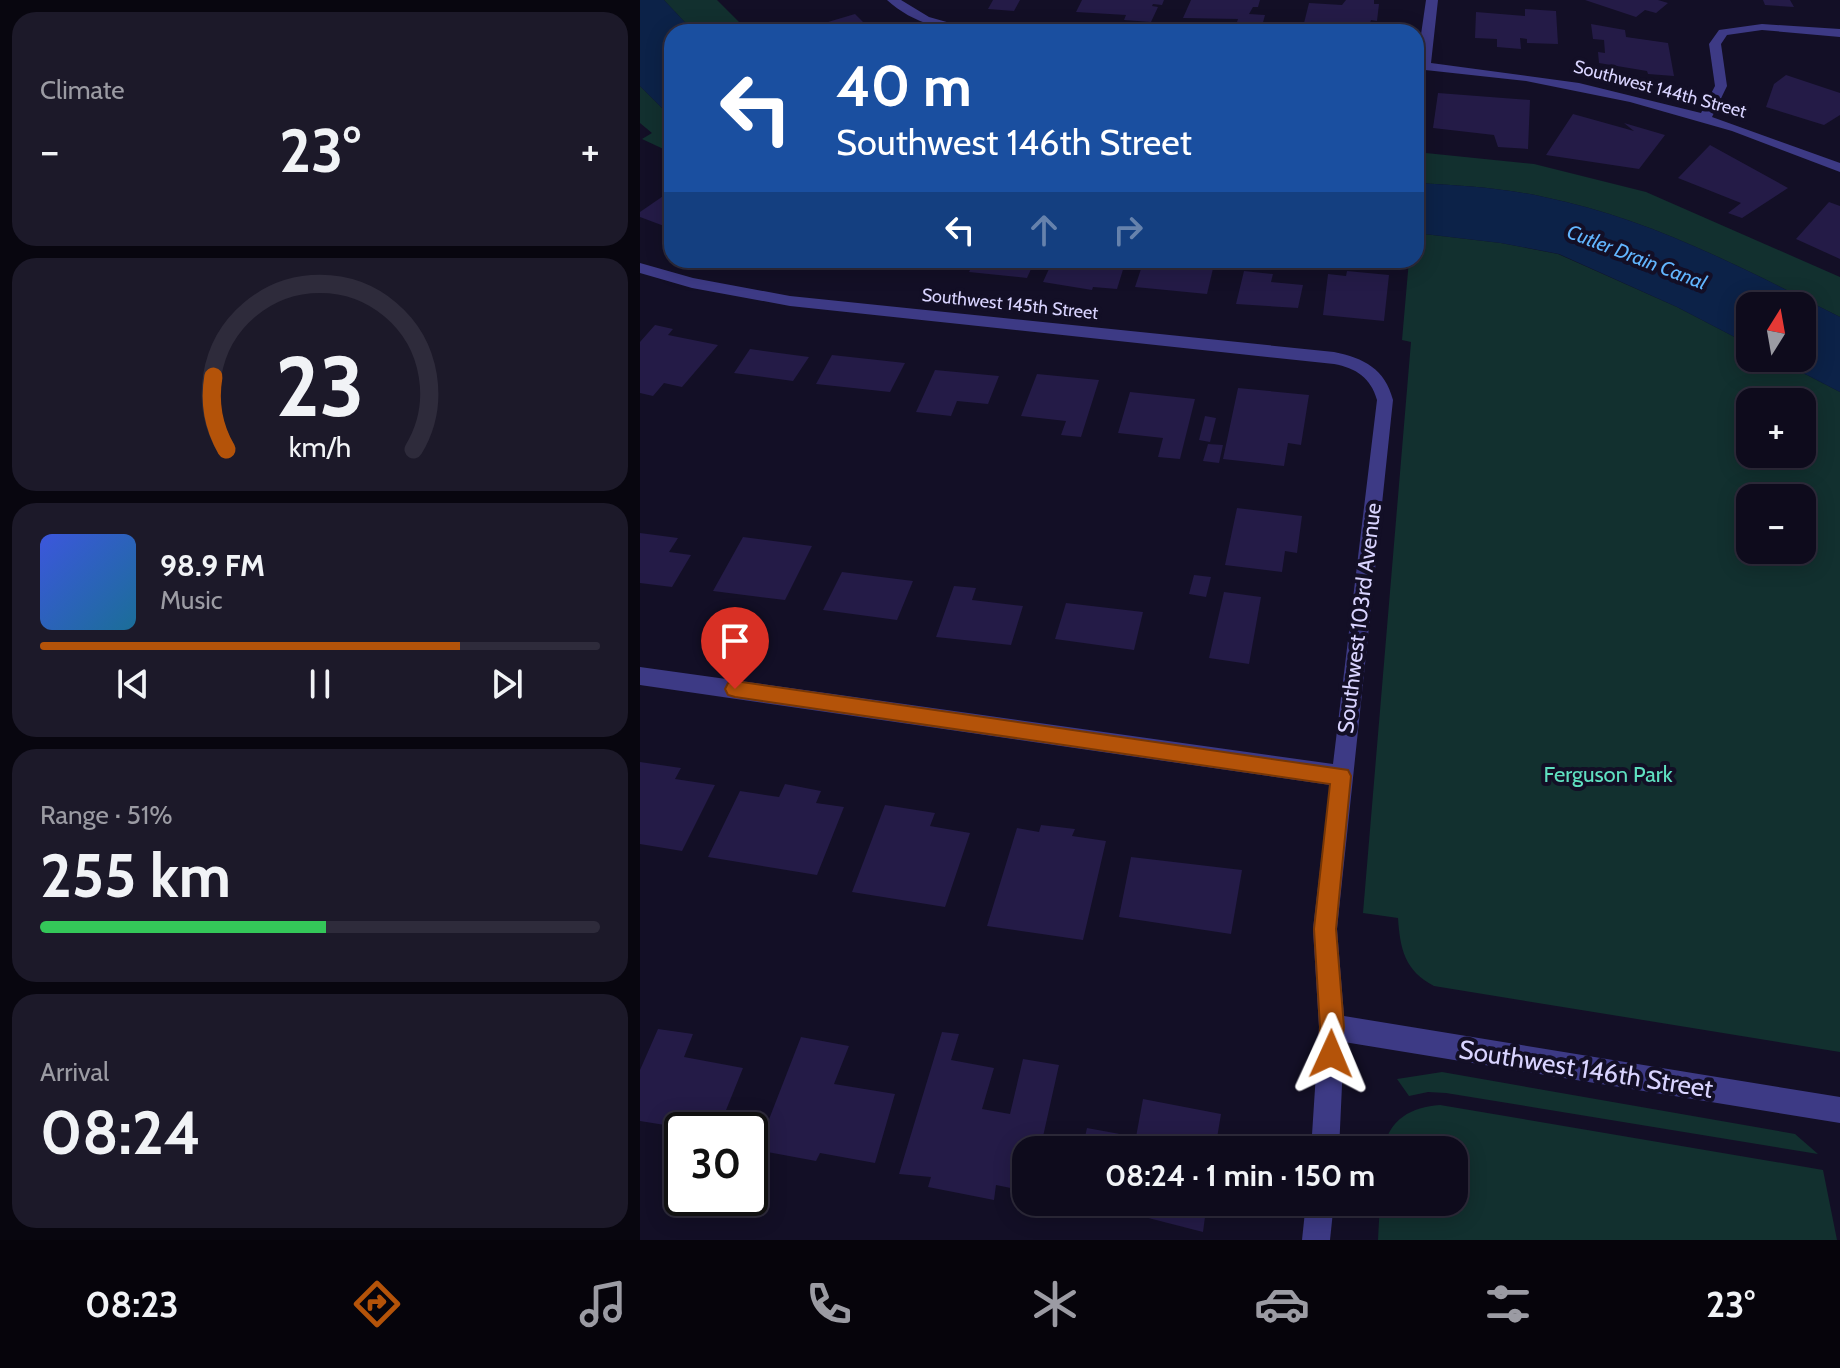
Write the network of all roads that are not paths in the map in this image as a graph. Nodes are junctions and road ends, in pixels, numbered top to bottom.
1 (893, 0) edge
2 (1432, 0) edge
3 (934, 24) edge
4 (1840, 33) edge
5 (1424, 47) edge
6 (1424, 65) edge
7 (1705, 117) junction
8 (1840, 168) edge
9 (640, 268) edge
10 (1376, 376) joint
11 (640, 676) edge
12 (1341, 776) junction
13 (1332, 1027) junction
14 (1840, 1112) edge
15 (1326, 1136) edge
16 (1319, 1216) edge
17 (1316, 1240) edge

1 - 3 street
2 - 5 street
4 - 7 street
6 - 7 street, Southwest 144th Street
7 - 8 street, Southwest 144th Street
9 - 10 street, Southwest 145th Street
10 - 12 street, Southwest 103rd Avenue
11 - 12 street
12 - 13 street, Southwest 103rd Avenue
13 - 14 street, Southwest 146th Street
13 - 15 street, Southwest 103rd Avenue
16 - 17 street

